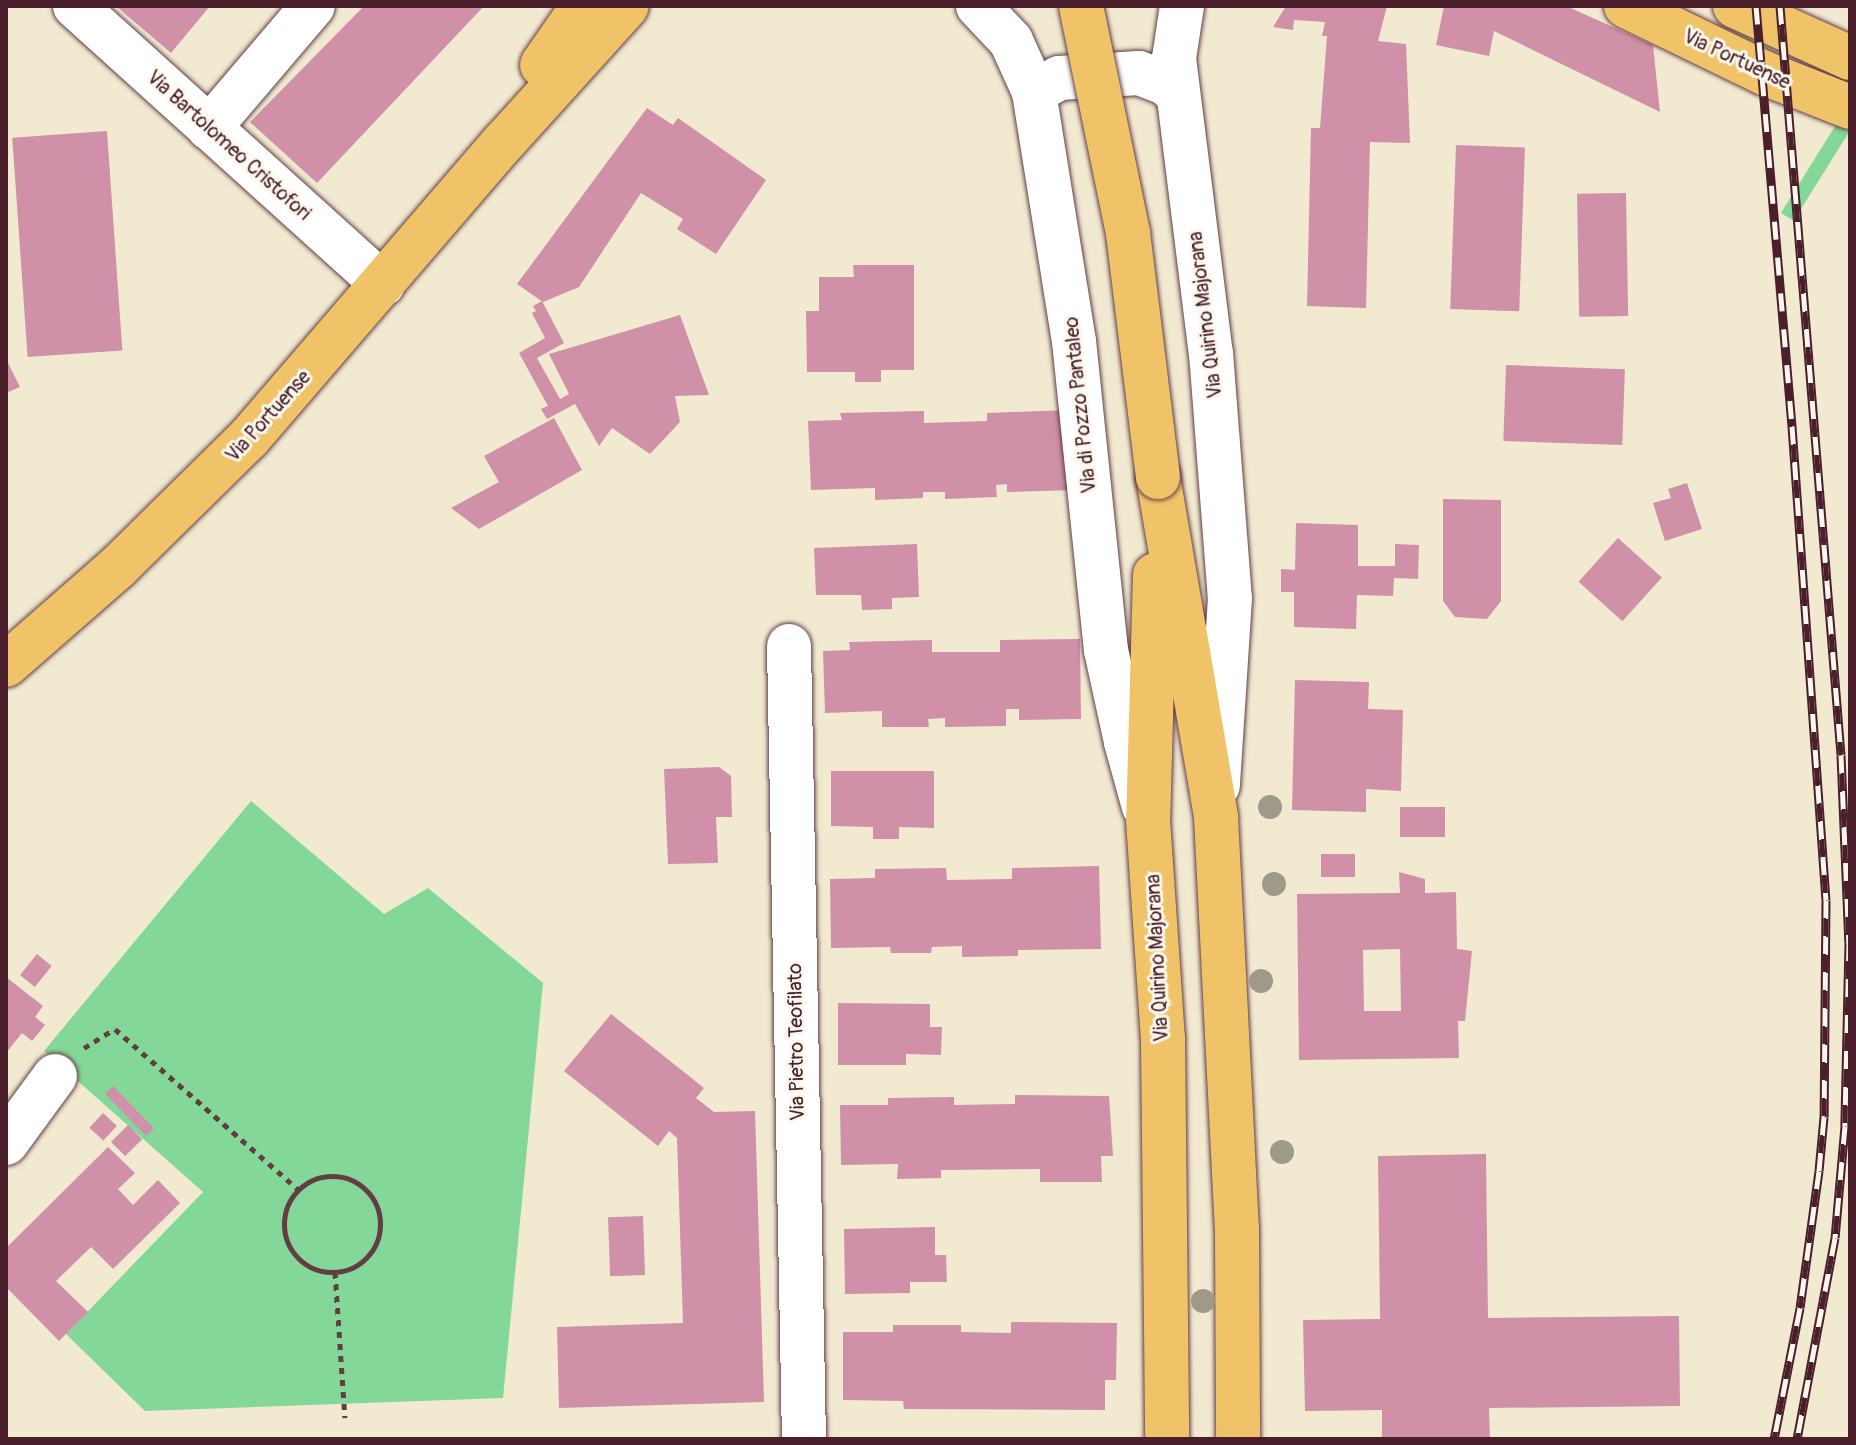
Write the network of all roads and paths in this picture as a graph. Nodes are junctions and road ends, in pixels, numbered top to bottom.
1 (75, 6) edge
2 (313, 6) edge
3 (583, 6) edge
4 (627, 6) edge
5 (978, 6) edge
6 (1081, 6) edge
7 (1182, 6) edge
8 (1626, 6) edge
9 (1735, 6) edge
10 (1850, 58) edge
11 (1034, 92) junction
12 (1178, 94) junction
13 (1850, 107) edge
14 (209, 128) junction
15 (504, 142) junction
16 (383, 284) junction
17 (1158, 477) junction
18 (789, 646) dead end
19 (6, 665) edge
20 (1216, 817) junction
21 (1148, 820) junction
22 (55, 1076) joint
23 (6, 1143) edge
24 (298, 1189) junction
25 (335, 1272) junction
26 (345, 1418) dead end
27 (804, 1439) edge
28 (1167, 1439) edge
29 (1238, 1439) edge

1 - 14 street, Via Bartolomeo Cristofori
2 - 14 street
3 - 15 main road, Via Portuense
4 - 15 main road, Via Portuense
5 - 11 street, Via di Pozzo Pantaleo
6 - 17 main road, Via Quirino Majorana, bridge
7 - 12 street, Via Quirino Majorana
8 - 13 main road, Via Portuense
9 - 10 main road
11 - 12 street
11 - 21 street, Via di Pozzo Pantaleo
12 - 20 street, Via Quirino Majorana
14 - 16 street, Via Bartolomeo Cristofori
15 - 16 main road, Via Portuense
16 - 19 main road, Via Portuense
17 - 20 main road, Via Quirino Majorana
17 - 21 main road, Via Quirino Majorana
18 - 27 street, Via Pietro Teofilato
20 - 29 main road, Via Quirino Majorana
21 - 28 main road, Via Quirino Majorana
22 - 23 street
22 - 24 path
24 - 25 path
24 - 25 path
25 - 26 path

